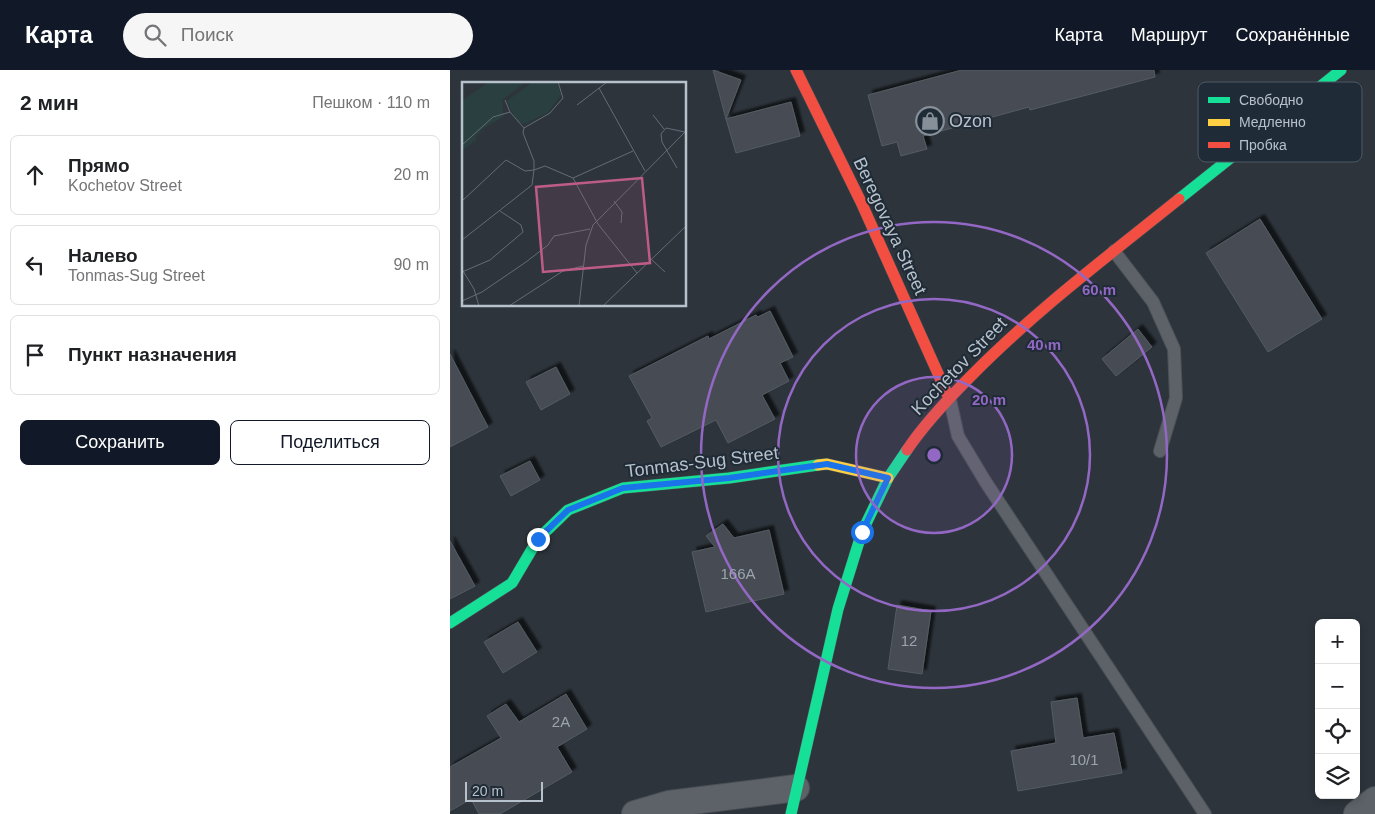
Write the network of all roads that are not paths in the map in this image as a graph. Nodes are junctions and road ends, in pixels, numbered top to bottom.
1 (796, 70) edge
2 (1341, 70) edge
3 (1326, 82) edge
4 (1226, 162) edge
5 (1114, 251) junction
6 (949, 398) junction
7 (1160, 451) dead end
8 (888, 478) junction
9 (450, 623) edge
10 (796, 788) junction
11 (1375, 800) edge
12 (635, 814) edge
13 (790, 814) edge
14 (1206, 814) edge
15 (1357, 814) edge

1 - 6 street, Beregovaya Street
2 - 3 street, Kochetov Street
4 - 5 street, Kochetov Street
5 - 6 street, Kochetov Street
5 - 7 lane
6 - 8 street, Kochetov Street
6 - 14 lane
8 - 9 street, Tonmas-Sug Street
8 - 10 street, Kochetov Street
10 - 12 street
10 - 13 street, Kochetov Street
11 - 15 street

